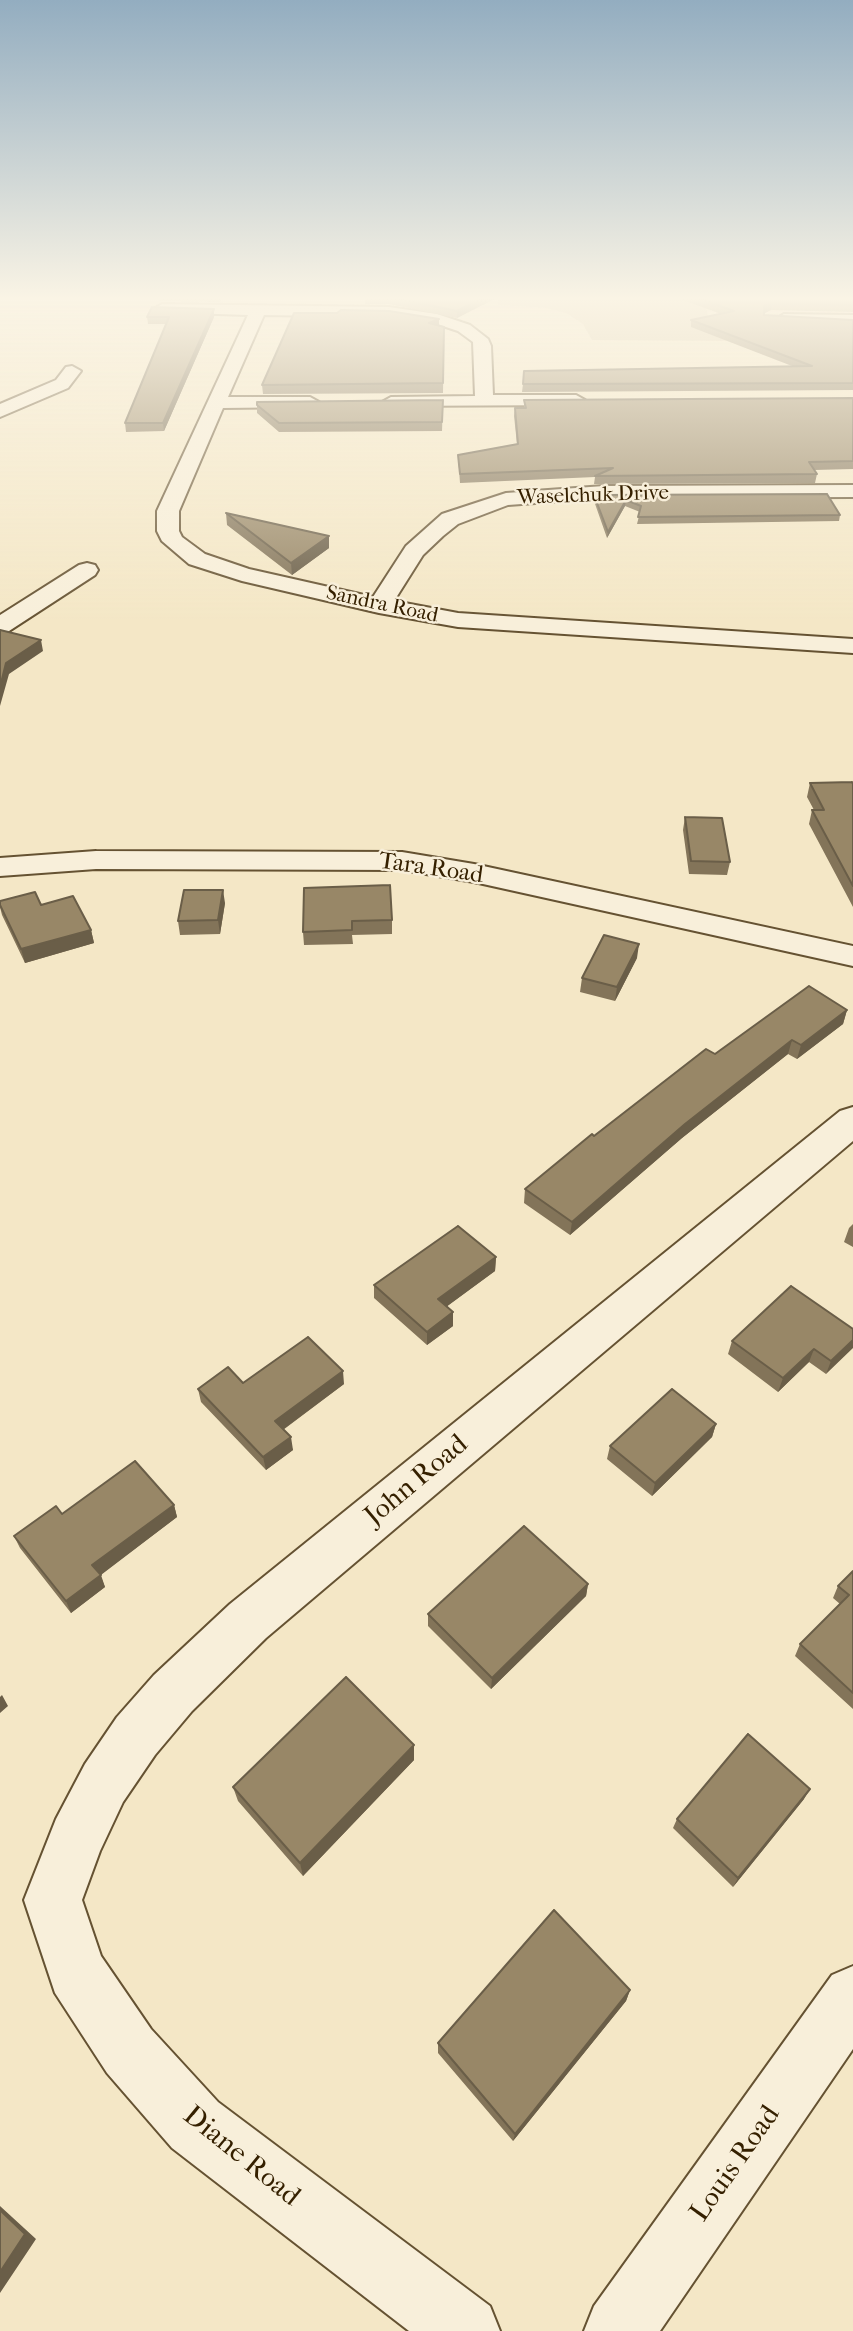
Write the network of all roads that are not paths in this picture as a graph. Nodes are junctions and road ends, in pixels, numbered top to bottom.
1 (217, 405) edge
2 (853, 491) edge
3 (87, 570) dead end
4 (379, 606) junction
5 (0, 626) edge
6 (853, 646) edge
7 (0, 867) edge
8 (853, 956) edge
9 (853, 1121) edge
10 (53, 1900) joint
11 (853, 1996) edge
12 (465, 2331) edge
13 (619, 2331) edge

1 - 4 street, Sandra Road
2 - 4 street, Waselchuk Drive
3 - 5 street
4 - 6 street, Sandra Road
7 - 8 street, Tara Road
9 - 10 street, John Road
10 - 12 street, Diane Road
11 - 13 street, Louis Road

